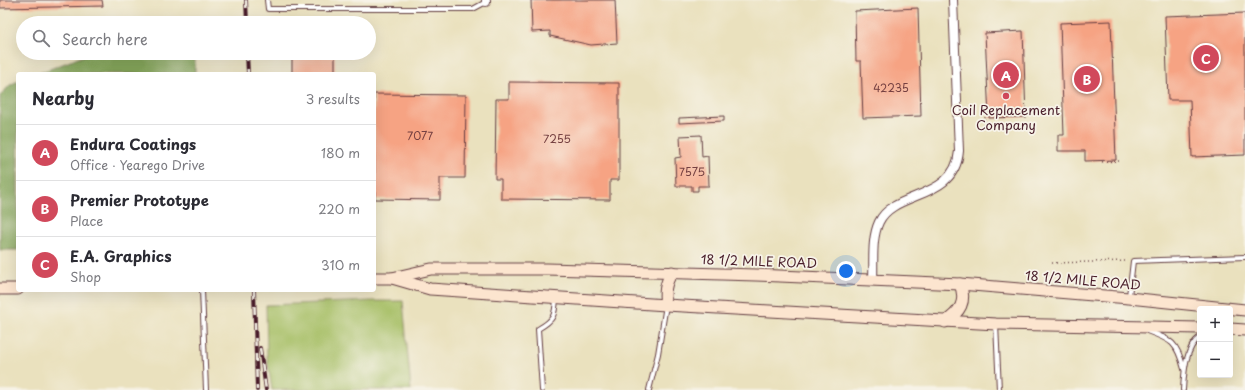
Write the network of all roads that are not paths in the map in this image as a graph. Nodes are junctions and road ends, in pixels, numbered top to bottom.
1 (267, 0) edge
2 (953, 0) edge
3 (486, 1) edge
4 (1245, 257) edge
5 (672, 272) junction
6 (376, 278) edge
7 (392, 278) junction
8 (873, 280) junction
9 (960, 284) junction
10 (0, 289) edge
11 (16, 289) edge
12 (202, 292) edge
13 (556, 298) junction
14 (1129, 298) junction
15 (666, 305) junction
16 (1245, 310) edge
17 (945, 322) junction
18 (996, 324) junction
19 (1134, 326) junction
20 (1197, 328) edge
21 (1233, 329) edge
22 (1245, 330) edge
23 (1197, 340) edge
24 (1184, 369) junction
25 (206, 390) edge
26 (542, 390) edge
27 (649, 390) edge
28 (999, 390) edge
29 (1183, 390) edge

1 - 3 lane
2 - 8 street
4 - 14 lane
5 - 7 street, 18 1/2 MILE ROAD
5 - 8 street, 18 1/2 MILE ROAD
5 - 15 street
6 - 7 street, 18 1/2 MILE ROAD
7 - 13 street, 18 1/2 MILE ROAD
8 - 9 street, 18 1/2 MILE ROAD
9 - 14 street, 18 1/2 MILE ROAD
9 - 17 street
10 - 11 street
12 - 25 lane
13 - 15 street, 18 1/2 MILE ROAD
13 - 26 lane
14 - 16 street, 18 1/2 MILE ROAD
15 - 17 street, 18 1/2 MILE ROAD
15 - 27 lane
17 - 18 street, 18 1/2 MILE ROAD
18 - 19 street, 18 1/2 MILE ROAD
18 - 28 lane
19 - 20 street, 18 1/2 MILE ROAD
19 - 24 lane
21 - 22 street
23 - 24 lane
24 - 29 lane

